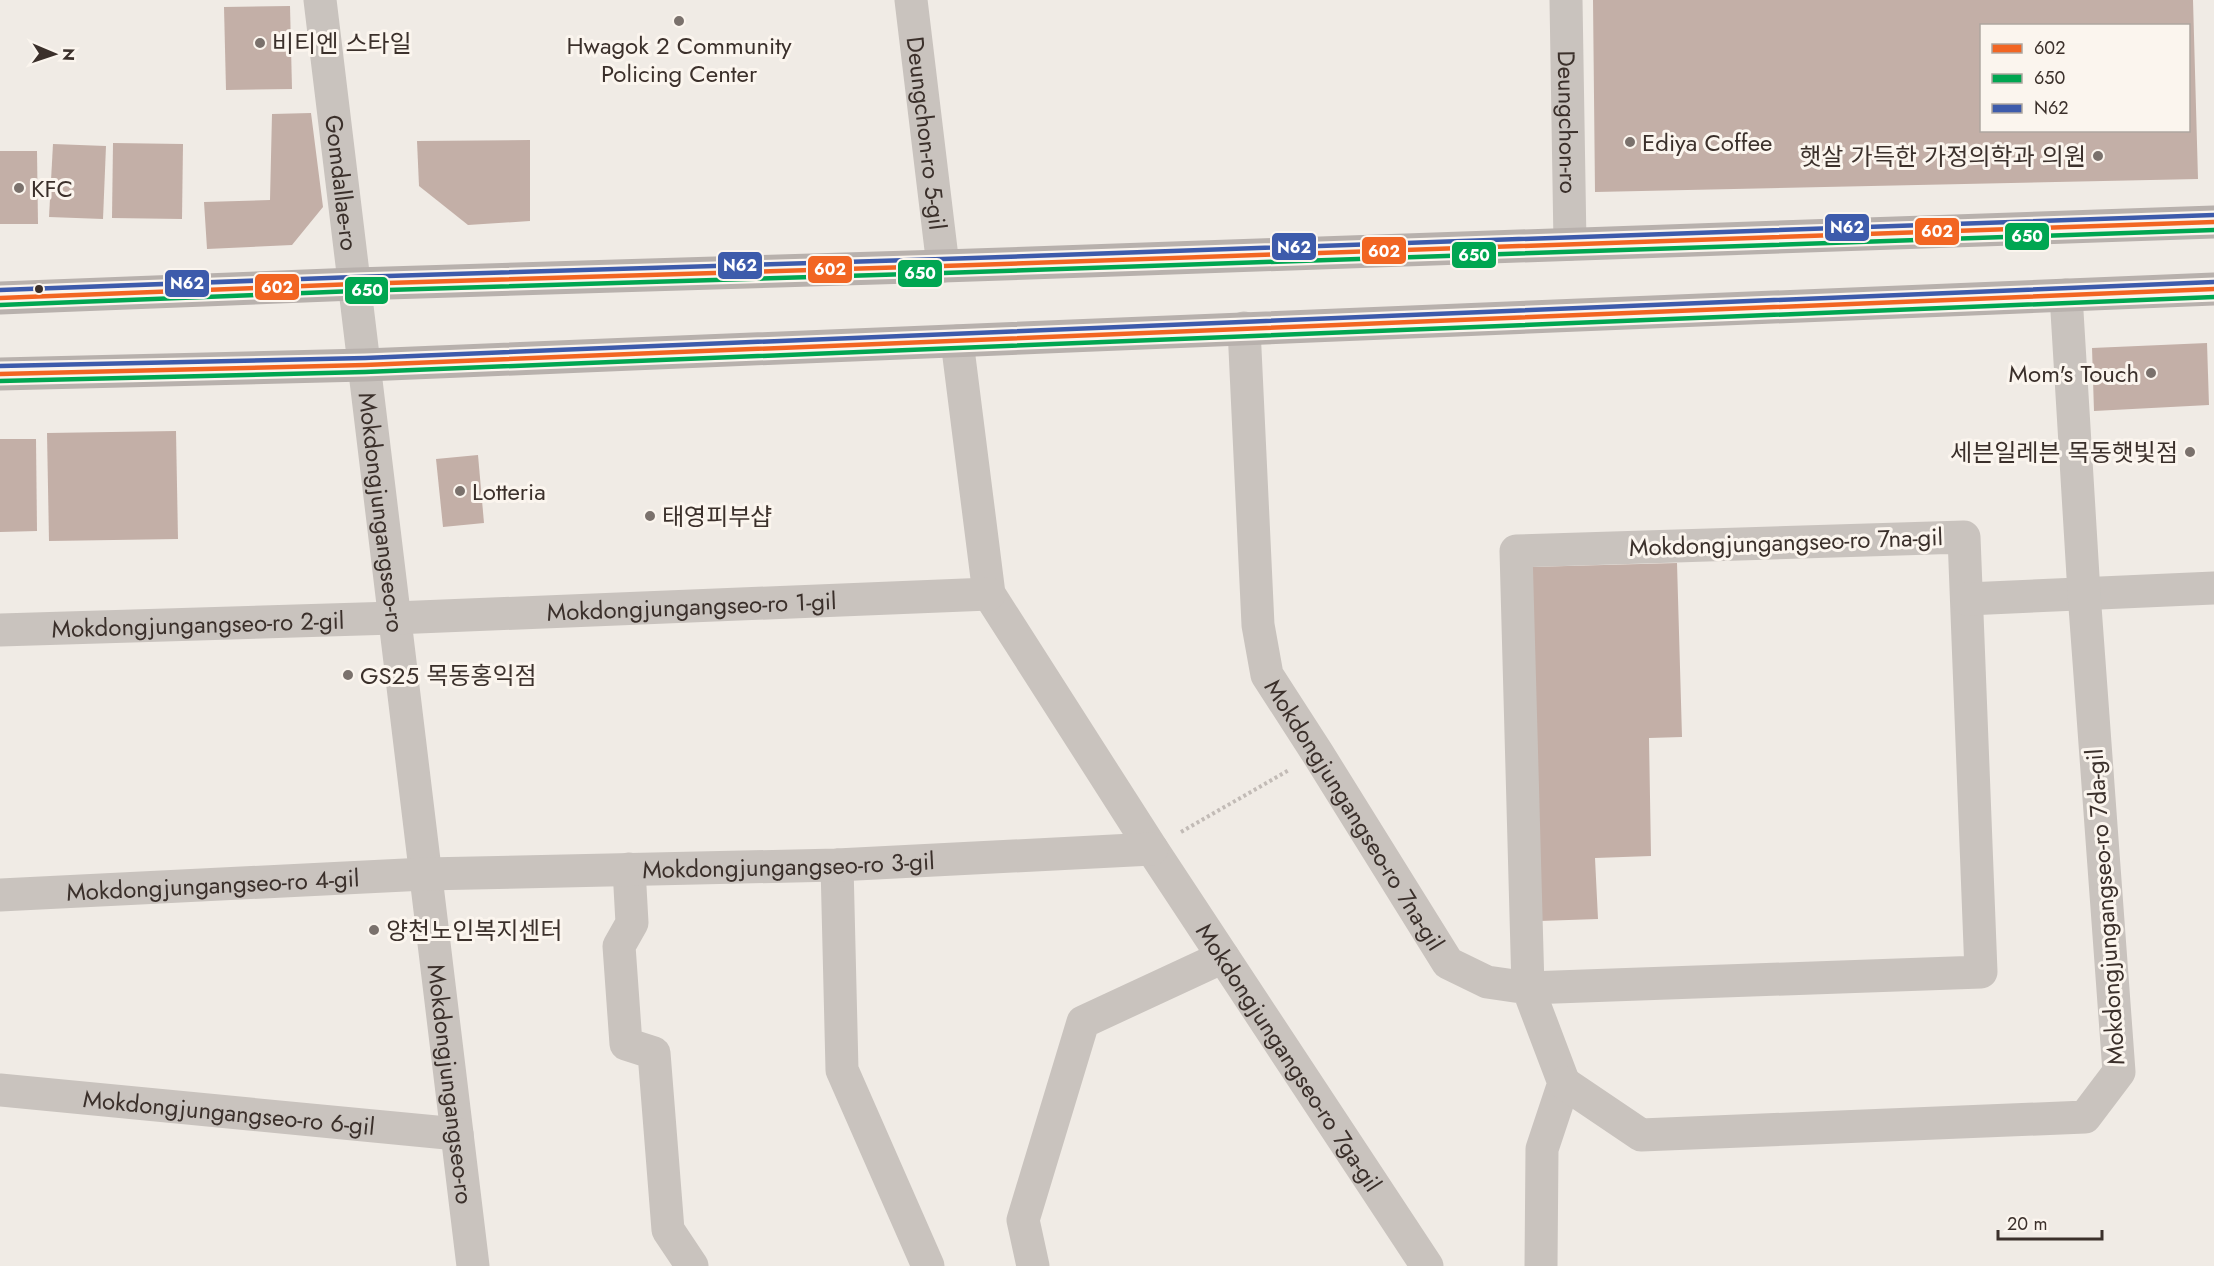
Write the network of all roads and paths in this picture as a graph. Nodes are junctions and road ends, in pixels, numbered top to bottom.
1 (320, 0) edge
2 (911, 0) edge
3 (1566, 0) edge
4 (2214, 222) edge
5 (1570, 244) junction
6 (943, 266) junction
7 (355, 284) junction
8 (2214, 289) edge
9 (2066, 295) junction
10 (0, 298) edge
11 (1244, 328) junction
12 (957, 340) junction
13 (364, 365) junction
14 (0, 374) edge
15 (2214, 588) edge
16 (2084, 593) junction
17 (989, 594) junction
18 (1967, 599) junction
19 (394, 618) junction
20 (0, 630) edge
21 (1318, 754) junction
22 (1152, 849) junction
23 (837, 865) junction
24 (629, 870) junction
25 (425, 874) junction
26 (0, 895) edge
27 (1223, 957) junction
28 (1528, 988) junction
29 (1564, 1083) junction
30 (0, 1089) edge
31 (457, 1134) junction
32 (473, 1266) edge
33 (692, 1266) edge
34 (928, 1266) edge
35 (1033, 1266) edge
36 (1427, 1266) edge
37 (1541, 1266) edge

1 - 7 street, Gomdallae-ro
2 - 6 street, Deungchon-ro 5-gil
3 - 5 street, Deungchon-ro
4 - 5 main road
5 - 6 main road
6 - 7 main road
7 - 10 main road
7 - 13 street, Gomdallae-ro
8 - 9 main road
9 - 11 main road
9 - 16 street, Mokdongjungangseo-ro 7da-gil
11 - 12 main road
11 - 21 street, Mokdongjungangseo-ro 7na-gil
12 - 13 main road
12 - 17 street, Mokdongjungangseo-ro 7ga-gil
13 - 14 main road
13 - 19 street, Mokdongjungangseo-ro
15 - 16 street
16 - 18 street
16 - 29 street, Mokdongjungangseo-ro 7da-gil
17 - 19 street, Mokdongjungangseo-ro 1-gil
17 - 22 street, Mokdongjungangseo-ro 7ga-gil
18 - 28 street, Mokdongjungangseo-ro 7na-gil
18 - 28 street, Mokdongjungangseo-ro 7na-gil
19 - 20 street, Mokdongjungangseo-ro 2-gil
19 - 25 street, Mokdongjungangseo-ro
21 - 22 path
21 - 28 street, Mokdongjungangseo-ro 7na-gil
22 - 23 street, Mokdongjungangseo-ro 3-gil
22 - 27 street, Mokdongjungangseo-ro 7ga-gil
23 - 24 street, Mokdongjungangseo-ro 3-gil
23 - 34 street
24 - 25 street, Mokdongjungangseo-ro 3-gil
24 - 33 street
25 - 26 street, Mokdongjungangseo-ro 4-gil
25 - 31 street, Mokdongjungangseo-ro
27 - 35 street
27 - 36 street, Mokdongjungangseo-ro 7ga-gil
28 - 29 street, Mokdongjungangseo-ro 7na-gil
29 - 37 street
30 - 31 street, Mokdongjungangseo-ro 6-gil
31 - 32 street, Mokdongjungangseo-ro

